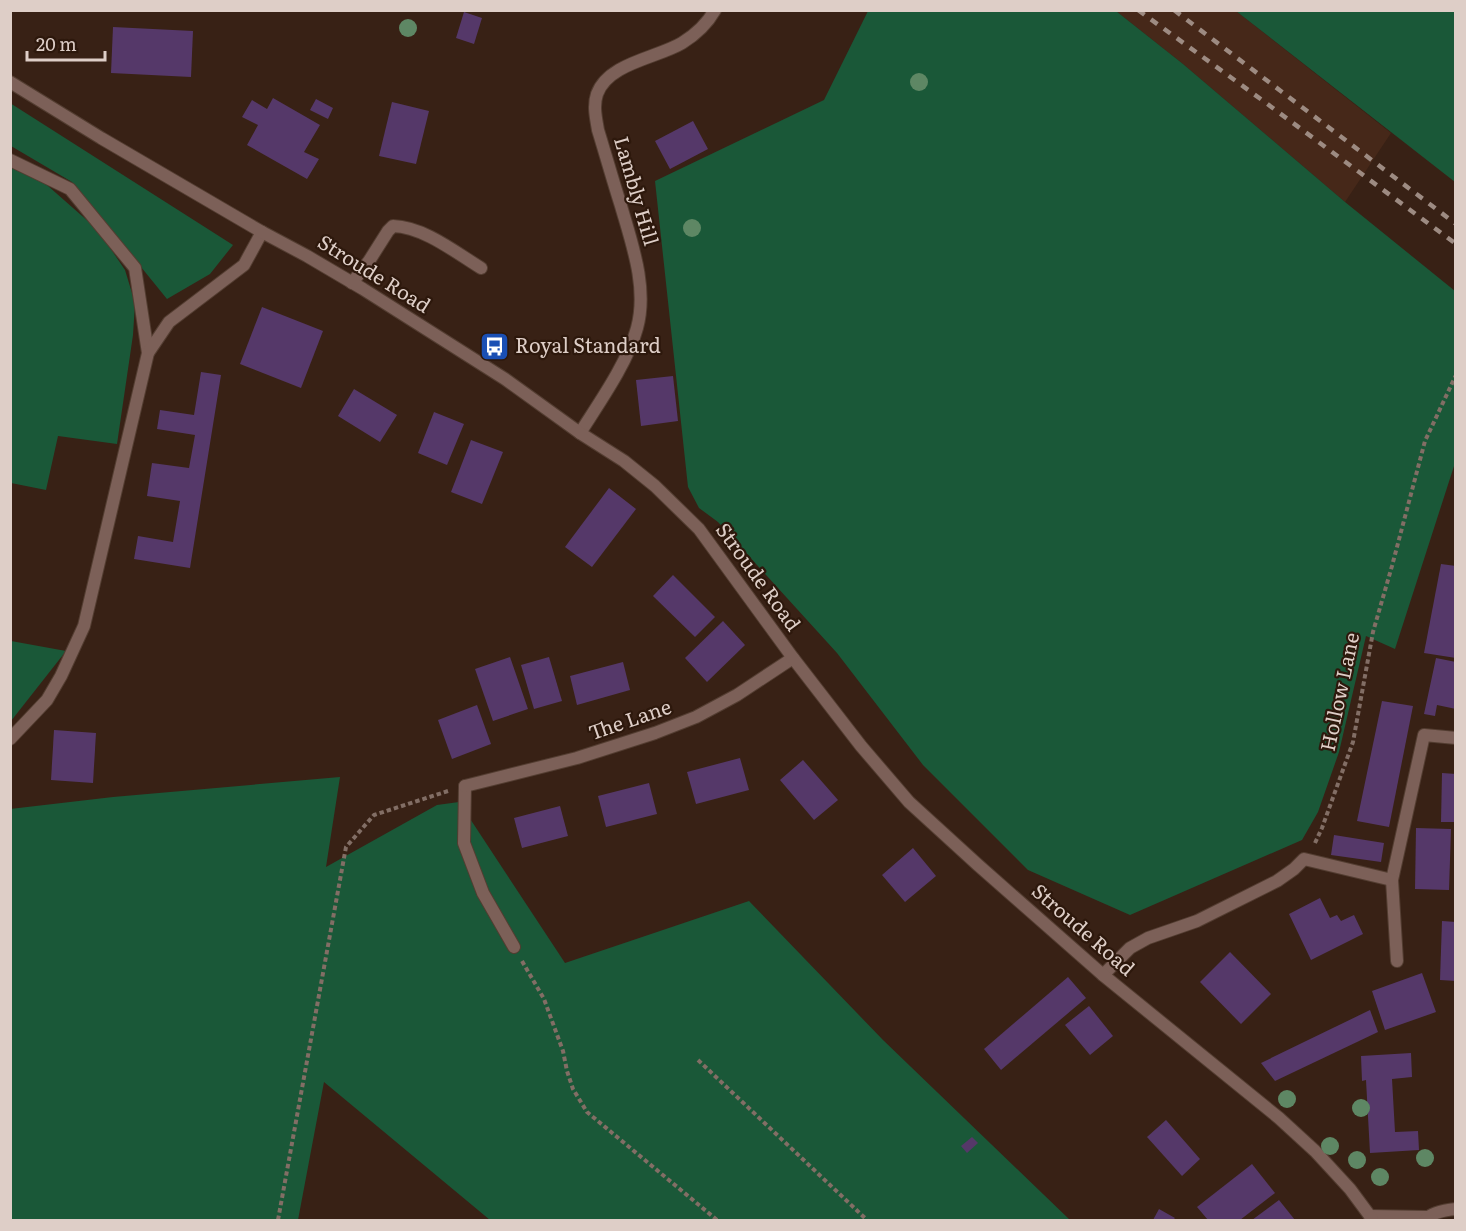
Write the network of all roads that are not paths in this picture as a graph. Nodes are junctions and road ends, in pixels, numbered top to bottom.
1 (715, 10) edge
2 (10, 82) edge
3 (10, 160) edge
4 (262, 232) junction
5 (481, 268) dead end
6 (352, 283) junction
7 (148, 353) junction
8 (580, 434) junction
9 (793, 658) junction
10 (1455, 738) edge
11 (10, 739) edge
12 (1392, 880) junction
13 (514, 947) road end
14 (1397, 961) dead end
15 (1103, 975) junction
16 (1455, 1209) edge
17 (1371, 1218) edge
18 (1426, 1219) edge

1 - 8 street, Lambly Hill
2 - 4 street, Stroude Road
3 - 7 street
4 - 6 street, Stroude Road
4 - 7 street
5 - 6 street
6 - 8 street, Stroude Road
7 - 11 street
8 - 9 street, Stroude Road
9 - 13 street, The Lane
9 - 15 street, Stroude Road
10 - 12 street
12 - 14 street
12 - 15 street
15 - 17 street, Stroude Road
16 - 18 street
17 - 18 street

